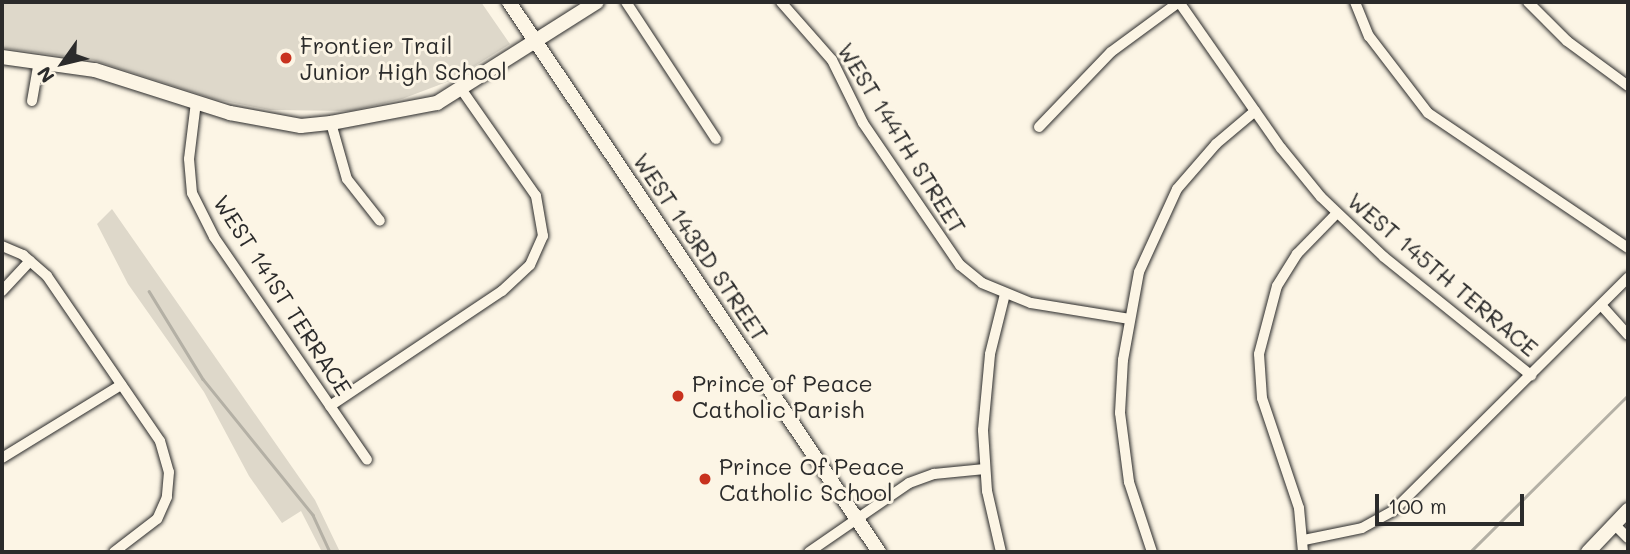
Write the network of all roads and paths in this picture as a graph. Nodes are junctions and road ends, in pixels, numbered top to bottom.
1 (509, 2) edge
2 (597, 2) edge
3 (626, 2) edge
4 (781, 2) edge
5 (1179, 2) edge
6 (1354, 2) edge
7 (1528, 2) edge
8 (536, 42) junction
9 (2, 57) edge
10 (40, 61) junction
11 (1628, 86) edge
12 (461, 89) junction
13 (32, 101) dead end
14 (196, 102) junction
15 (1255, 111) junction
16 (331, 123) junction
17 (1039, 127) dead end
18 (716, 139) dead end
19 (1337, 213) junction
20 (380, 221) dead end
21 (2, 246) edge
22 (1628, 248) edge
23 (30, 261) junction
24 (1628, 278) edge
25 (2, 291) edge
26 (1005, 295) junction
27 (1601, 305) junction
28 (1130, 320) junction
29 (1628, 335) edge
30 (1531, 375) junction
31 (121, 386) junction
32 (330, 406) junction
33 (2, 458) edge
34 (367, 460) dead end
35 (985, 469) junction
36 (1628, 510) edge
37 (856, 519) junction
38 (1614, 524) junction
39 (1628, 538) edge
40 (1304, 540) junction
41 (114, 552) edge
42 (809, 552) edge
43 (879, 552) edge
44 (1001, 552) edge
45 (1153, 552) edge
46 (1303, 552) edge
47 (1588, 552) edge

1 - 8 street, WEST 143RD STREET
2 - 8 street
3 - 18 street
4 - 26 street, WEST 144TH STREET
5 - 15 street, WEST 145TH TERRACE
5 - 17 street
6 - 22 street
7 - 11 street
8 - 12 street
8 - 37 street, WEST 143RD STREET
9 - 10 street
10 - 13 street
10 - 14 street
12 - 16 street
12 - 32 street
14 - 16 street
14 - 32 street, WEST 141ST TERRACE
15 - 19 street, WEST 145TH TERRACE
15 - 28 street
16 - 20 street
19 - 30 street, WEST 145TH TERRACE
19 - 40 street
21 - 23 street
23 - 25 street
23 - 31 street
24 - 27 street
26 - 28 street, WEST 144TH STREET
26 - 35 street
27 - 29 street
27 - 30 street
28 - 45 street
30 - 40 street
31 - 33 street
31 - 41 street
32 - 34 street, WEST 141ST TERRACE
35 - 37 street
35 - 44 street
36 - 38 street
37 - 42 street
37 - 43 street, WEST 143RD STREET
38 - 39 street
38 - 47 street
40 - 46 street

